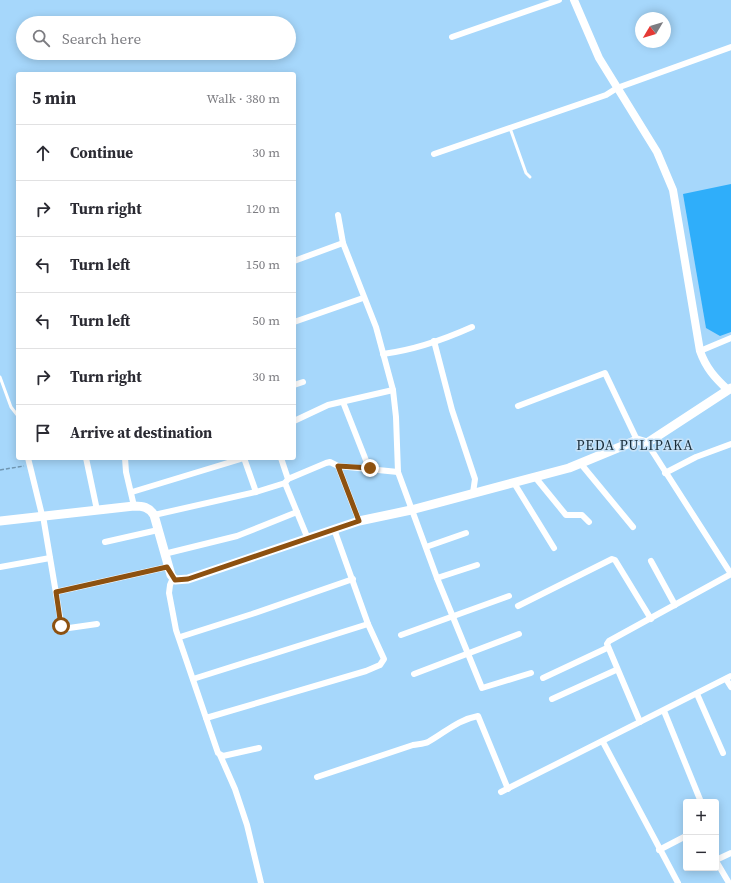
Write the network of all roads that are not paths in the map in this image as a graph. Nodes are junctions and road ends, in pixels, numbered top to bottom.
1 (559, 0) edge
2 (574, 0) edge
3 (452, 37) dead end
4 (731, 47) edge
5 (617, 88) junction
6 (510, 128) junction
7 (434, 154) dead end
8 (530, 177) dead end
9 (338, 216) dead end
10 (343, 243) junction
11 (296, 260) edge
12 (363, 298) junction
13 (296, 321) edge
14 (472, 327) dead end
15 (731, 338) edge
16 (434, 341) junction
17 (700, 351) junction
18 (383, 354) junction
19 (0, 377) edge
20 (303, 382) dead end
21 (296, 384) edge
22 (730, 389) edge
23 (393, 390) junction
24 (343, 402) junction
25 (518, 406) dead end
26 (16, 413) edge
27 (296, 420) edge
28 (637, 440) junction
29 (647, 443) junction
30 (731, 444) edge
31 (86, 460) edge
32 (125, 460) edge
33 (237, 460) edge
34 (245, 460) edge
35 (281, 460) edge
36 (29, 461) edge
37 (581, 464) junction
38 (338, 466) junction
39 (370, 468) junction
40 (398, 472) junction
41 (664, 472) junction
42 (535, 478) junction
43 (286, 481) junction
44 (514, 483) junction
45 (132, 492) junction
46 (256, 492) junction
47 (473, 493) junction
48 (134, 506) junction
49 (97, 510) junction
50 (411, 510) junction
51 (297, 512) junction
52 (154, 515) junction
53 (43, 516) junction
54 (0, 521) edge
55 (359, 521) junction
56 (589, 522) dead end
57 (633, 527) dead end
58 (334, 529) junction
59 (158, 530) junction
60 (466, 533) dead end
61 (308, 539) junction
62 (105, 542) dead end
63 (426, 547) junction
64 (554, 548) dead end
65 (164, 554) junction
66 (50, 558) junction
67 (652, 561) dead end
68 (477, 565) dead end
69 (0, 567) edge
70 (167, 567) junction
71 (731, 574) edge
72 (173, 578) junction
73 (437, 578) junction
74 (353, 579) junction
75 (56, 592) junction
76 (509, 596) dead end
77 (675, 605) junction
78 (518, 606) dead end
79 (452, 616) junction
80 (651, 619) junction
81 (97, 624) dead end
82 (368, 624) junction
83 (519, 634) dead end
84 (402, 635) dead end
85 (180, 638) junction
86 (607, 648) junction
87 (468, 654) junction
88 (616, 670) junction
89 (531, 673) dead end
90 (414, 674) dead end
91 (729, 677) edge
92 (543, 678) dead end
93 (193, 679) junction
94 (731, 687) edge
95 (697, 694) junction
96 (552, 699) dead end
97 (664, 711) junction
98 (206, 718) junction
99 (640, 722) junction
100 (603, 742) junction
101 (259, 748) dead end
102 (723, 753) dead end
103 (220, 755) junction
104 (317, 777) dead end
105 (508, 789) junction
106 (501, 792) dead end
107 (700, 799) edge
108 (683, 838) edge
109 (659, 850) junction
110 (731, 853) edge
111 (719, 859) edge
112 (719, 865) edge
113 (261, 883) edge
114 (678, 883) edge
115 (729, 883) edge

1 - 3 street
2 - 5 street
4 - 5 street
5 - 6 street
5 - 17 street
6 - 7 street
6 - 8 lane
9 - 10 street
10 - 11 street
10 - 12 street
12 - 13 street
12 - 18 street
14 - 16 street
15 - 17 street
16 - 18 street
16 - 47 street
17 - 22 street
18 - 23 street
19 - 26 lane
20 - 21 street
22 - 29 main road
23 - 24 street
23 - 40 street
24 - 27 street
24 - 39 street
25 - 28 street
28 - 29 main road
28 - 37 main road
29 - 41 street
30 - 41 street
31 - 49 street
32 - 45 street
33 - 45 street
34 - 46 street
35 - 43 street
36 - 53 street
37 - 42 main road
37 - 57 street
38 - 39 street
38 - 43 street
38 - 55 street
39 - 40 street
40 - 50 street
41 - 71 street
42 - 44 main road
42 - 56 street
43 - 46 street
43 - 51 street
44 - 47 main road
44 - 64 street
45 - 48 street
46 - 52 street
47 - 50 main road
48 - 49 main road
48 - 52 main road
49 - 53 main road
50 - 55 main road
50 - 63 street
51 - 61 street
51 - 65 street
52 - 59 main road
53 - 54 main road
53 - 66 street
55 - 58 main road
58 - 61 main road
58 - 74 street
59 - 62 street
59 - 65 main road
60 - 63 street
61 - 72 main road
63 - 73 street
65 - 70 main road
66 - 69 street
66 - 75 street
67 - 77 street
68 - 73 street
70 - 72 main road
70 - 75 street
71 - 77 street
72 - 85 street
73 - 79 street
74 - 82 street
74 - 85 street
75 - 81 street
76 - 79 street
77 - 80 street
78 - 80 street
79 - 84 street
79 - 87 street
80 - 86 street
82 - 93 street
82 - 98 street
83 - 87 street
85 - 93 street
86 - 88 street
86 - 92 street
87 - 89 street
87 - 90 street
88 - 96 street
88 - 99 street
91 - 94 street
91 - 95 street
93 - 98 street
95 - 97 street
95 - 102 street
97 - 99 street
97 - 107 street
98 - 103 street
99 - 100 street
100 - 105 street
100 - 109 street
101 - 103 street
103 - 113 street
104 - 105 street
105 - 106 street
108 - 109 street
109 - 114 street
110 - 111 street
112 - 115 street

